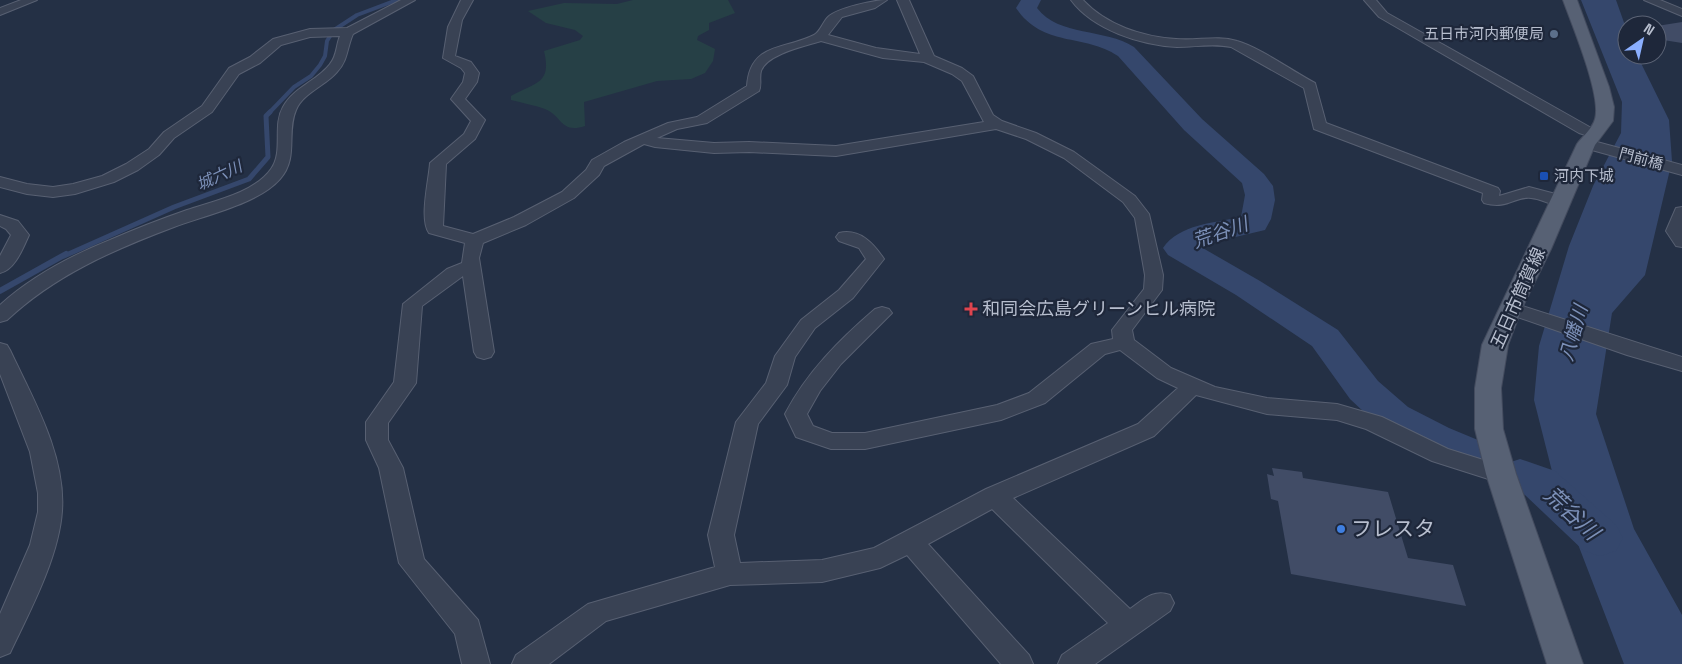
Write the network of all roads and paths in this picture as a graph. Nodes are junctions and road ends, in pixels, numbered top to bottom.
1 (31, 0) edge
2 (409, 0) edge
3 (466, 0) edge
4 (881, 0) edge
5 (903, 0) edge
6 (1077, 0) edge
7 (1370, 0) edge
8 (1570, 0) edge
9 (1650, 0) edge
10 (0, 12) edge
11 (1682, 13) edge
12 (347, 32) junction
13 (820, 38) junction
14 (928, 58) junction
15 (997, 124) junction
16 (1590, 138) junction
17 (645, 139) junction
18 (1682, 170) edge
19 (0, 182) edge
20 (1561, 201) junction
21 (1682, 212) edge
22 (0, 220) edge
23 (845, 237) dead end
24 (475, 240) junction
25 (1682, 242) edge
26 (471, 266) junction
27 (0, 268) edge
28 (3, 309) edge
29 (1518, 310) junction
30 (882, 313) dead end
31 (1124, 343) junction
32 (0, 350) edge
33 (484, 352) dead end
34 (1682, 364) edge
35 (1193, 386) junction
36 (1501, 474) junction
37 (995, 496) junction
38 (910, 541) junction
39 (730, 574) junction
40 (1160, 603) dead end
41 (1129, 626) junction
42 (0, 644) edge
43 (476, 664) edge
44 (526, 664) edge
45 (1019, 664) edge
46 (1072, 664) edge
47 (1565, 664) edge

1 - 10 street
2 - 12 street
3 - 24 street
4 - 13 street
5 - 14 street
6 - 20 street
7 - 16 street, 門前橋
8 - 16 main road, 五日市筒賀線
9 - 11 street
12 - 19 street
12 - 28 street
13 - 14 street
13 - 17 street
14 - 15 street
15 - 17 street
15 - 31 street
16 - 18 street, 門前橋
16 - 20 main road, 五日市筒賀線
17 - 24 street
20 - 29 main road, 五日市筒賀線
21 - 25 street
22 - 27 street
23 - 39 street
24 - 26 street
26 - 33 street
26 - 43 street
29 - 34 street
29 - 36 main road, 五日市筒賀線
30 - 31 street
31 - 35 street
32 - 42 street
35 - 36 street
35 - 37 street
36 - 47 main road, 五日市筒賀線
37 - 38 street
37 - 41 street
38 - 39 street
38 - 45 street
39 - 44 street
40 - 41 street
41 - 46 street

